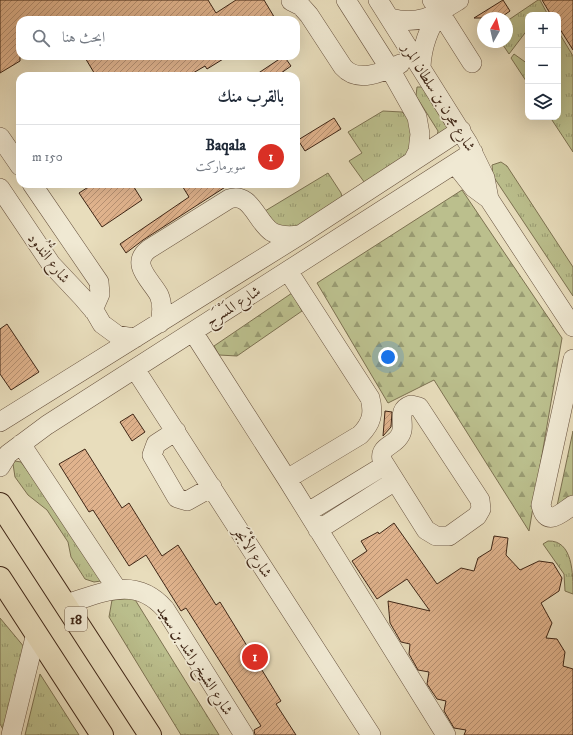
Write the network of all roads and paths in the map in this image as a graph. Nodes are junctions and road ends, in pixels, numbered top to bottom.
1 (294, 0) edge
2 (346, 0) edge
3 (378, 0) edge
4 (459, 0) edge
5 (436, 6) edge
6 (390, 18) junction
7 (417, 62) junction
8 (472, 63) dead end
9 (390, 69) junction
10 (461, 130) junction
11 (0, 137) edge
12 (473, 152) junction
13 (414, 159) junction
14 (16, 160) edge
15 (455, 164) junction
16 (0, 188) edge
17 (35, 188) edge
18 (489, 199) junction
19 (336, 211) junction
20 (347, 233) junction
21 (300, 236) junction
22 (288, 271) junction
23 (98, 317) junction
24 (160, 323) junction
25 (572, 325) edge
26 (193, 332) junction
27 (135, 338) junction
28 (573, 359) edge
29 (99, 361) junction
30 (135, 369) junction
31 (46, 395) junction
32 (60, 417) junction
33 (0, 422) edge
34 (176, 431) junction
35 (21, 444) junction
36 (385, 465) junction
37 (0, 467) edge
38 (287, 479) junction
39 (395, 481) junction
40 (212, 487) junction
41 (0, 504) edge
42 (573, 505) edge
43 (308, 512) junction
44 (318, 530) junction
45 (0, 578) edge
46 (117, 590) junction
47 (66, 604) junction
48 (36, 633) junction
49 (11, 735) edge
50 (102, 735) edge
51 (150, 735) edge
52 (244, 735) edge
53 (371, 735) edge
54 (446, 735) edge

1 - 9 street
2 - 9 street, شارع مجرن بن سلطان المرر
3 - 6 street, شارع مجرن بن سلطان المرر
4 - 5 street
5 - 6 street
5 - 7 street
5 - 8 street
6 - 7 street, شارع مجرن بن سلطان المرر
7 - 9 street
7 - 10 street, شارع مجرن بن سلطان المرر
9 - 13 street, شارع مجرن بن سلطان المرر
10 - 12 street, شارع مجرن بن سلطان المرر
10 - 13 street, شارع المَسْرَج
11 - 14 street
12 - 15 street, شارع المَسْرَج
12 - 18 street, شارع مجرن بن سلطان المرر
13 - 19 street, شارع المَسْرَج
15 - 18 street, شارع مجرن بن سلطان المرر
15 - 20 street, شارع المَسْرَج
16 - 23 street, شارع النُّدُود
17 - 23 street
18 - 25 street, شارع مجرن بن سلطان المرر
19 - 20 street
19 - 21 street, شارع المَسْرَج
20 - 22 street, شارع المَسْرَج
21 - 24 street, شارع المَسْرَج
21 - 24 street
22 - 26 street, شارع المَسْرَج
22 - 38 street
23 - 27 street, شارع النُّدُود
23 - 29 street
24 - 27 street, شارع المَسْرَج
26 - 30 street, شارع المَسْرَج
26 - 38 street
27 - 29 street, شارع المَسْرَج
28 - 42 street
29 - 31 street, شارع المَسْرَج
30 - 32 street, شارع المَسْرَج
30 - 34 street, شارع الأبْجَر
31 - 32 street
31 - 33 street, شارع المَسْرَج
32 - 35 street, شارع المَسْرَج
34 - 40 street, شارع الأبْجَر
34 - 40 street
35 - 37 street, شارع المَسْرَج
35 - 46 street
36 - 39 street
36 - 39 street
36 - 43 street
38 - 43 street
39 - 44 street
40 - 53 street, شارع الأبْجَر
41 - 47 main road, 18
43 - 44 street
44 - 54 street
45 - 48 main road
46 - 47 street, شارع الشيخ راشد بن سعيد
46 - 52 street, شارع الشيخ راشد بن سعيد
47 - 51 main road, 18
48 - 49 street
48 - 50 main road

